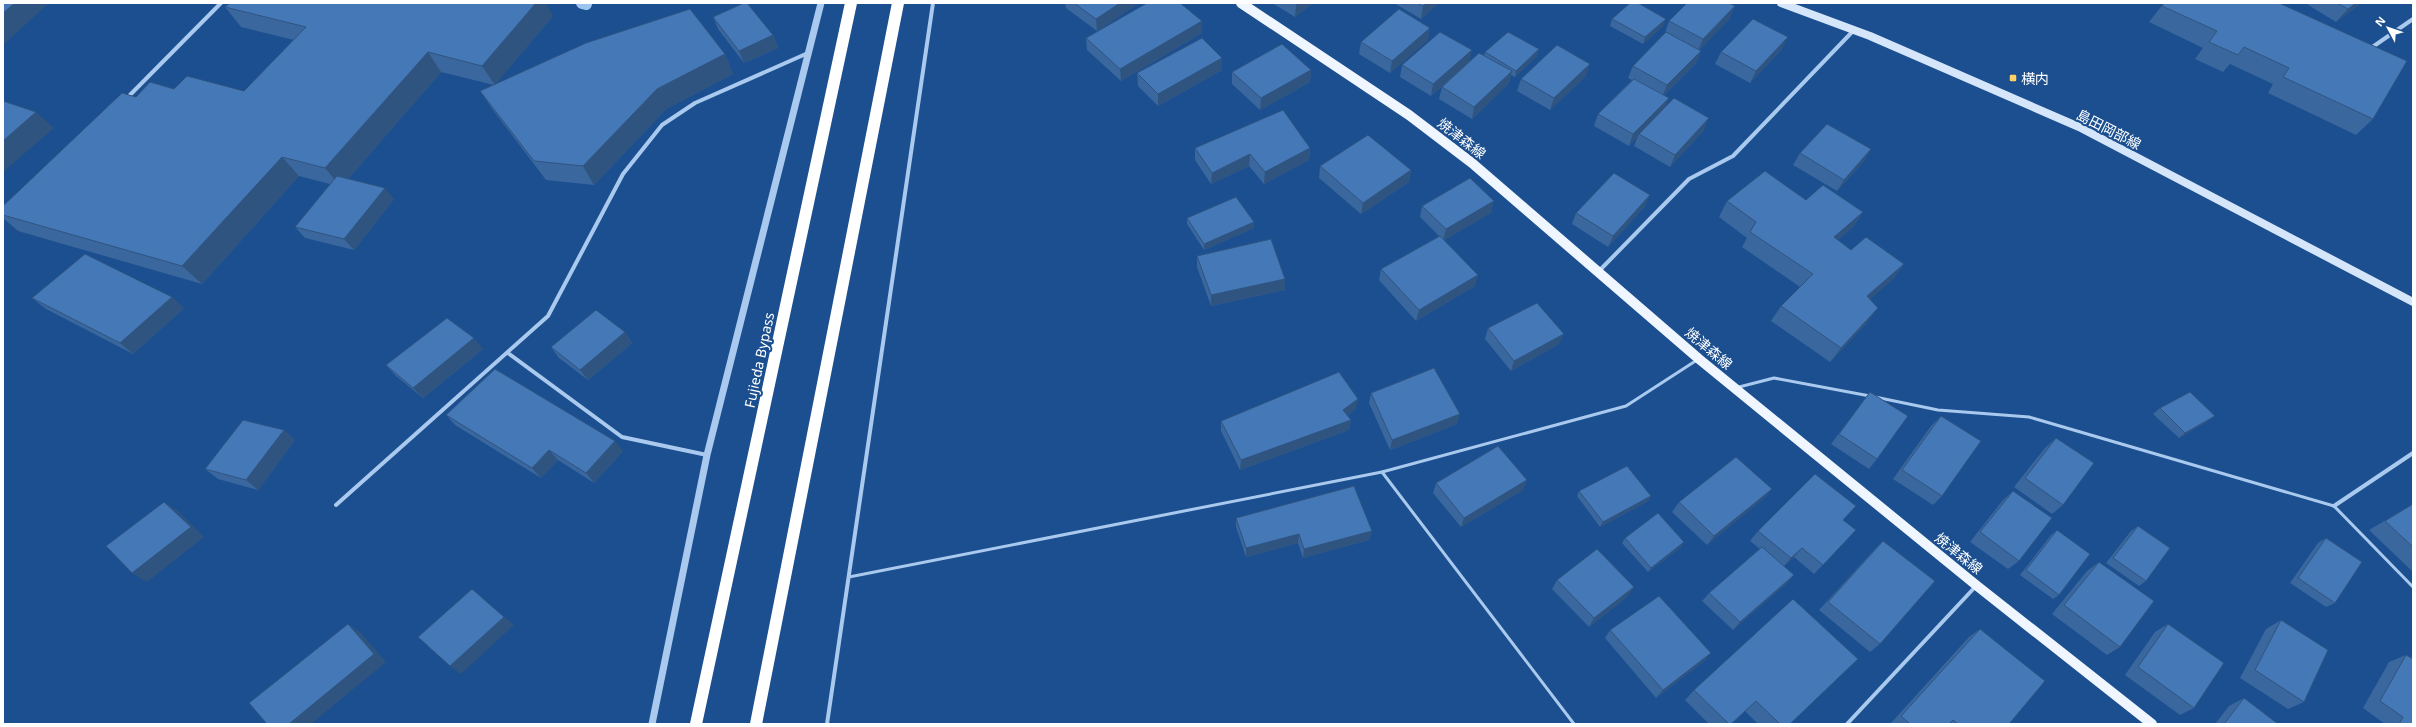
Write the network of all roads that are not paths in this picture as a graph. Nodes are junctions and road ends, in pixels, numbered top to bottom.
1 (221, 3) edge
2 (821, 3) edge
3 (851, 3) edge
4 (898, 3) edge
5 (934, 3) edge
6 (1241, 3) edge
7 (1781, 3) edge
8 (2413, 19) edge
9 (1854, 30) junction
10 (2368, 50) edge
11 (808, 53) junction
12 (122, 104) edge
13 (1599, 272) junction
14 (2413, 302) edge
15 (508, 352) junction
16 (1699, 359) junction
17 (1735, 388) junction
18 (2413, 453) edge
19 (707, 455) junction
20 (1382, 472) junction
21 (336, 505) dead end
22 (2334, 506) junction
23 (849, 577) junction
24 (1976, 585) junction
25 (2413, 587) edge
26 (652, 724) edge
27 (696, 724) edge
28 (756, 724) edge
29 (827, 724) edge
30 (1574, 724) edge
31 (1847, 724) edge
32 (2152, 724) edge

1 - 12 street
2 - 11 street
3 - 27 highway, Fujieda Bypass
4 - 28 highway
5 - 23 street
6 - 13 main road, 焼津森線
7 - 9 main road, 島田岡部線
8 - 10 street
9 - 13 street
9 - 14 main road, 島田岡部線
11 - 15 street
11 - 19 street
13 - 16 main road, 焼津森線
15 - 19 street
15 - 21 street
16 - 17 main road, 焼津森線
16 - 20 lane
17 - 22 lane
17 - 24 main road, 焼津森線
18 - 22 street
19 - 26 street
20 - 23 lane
20 - 30 lane
22 - 25 lane
23 - 29 street
24 - 31 street
24 - 32 main road, 焼津森線

